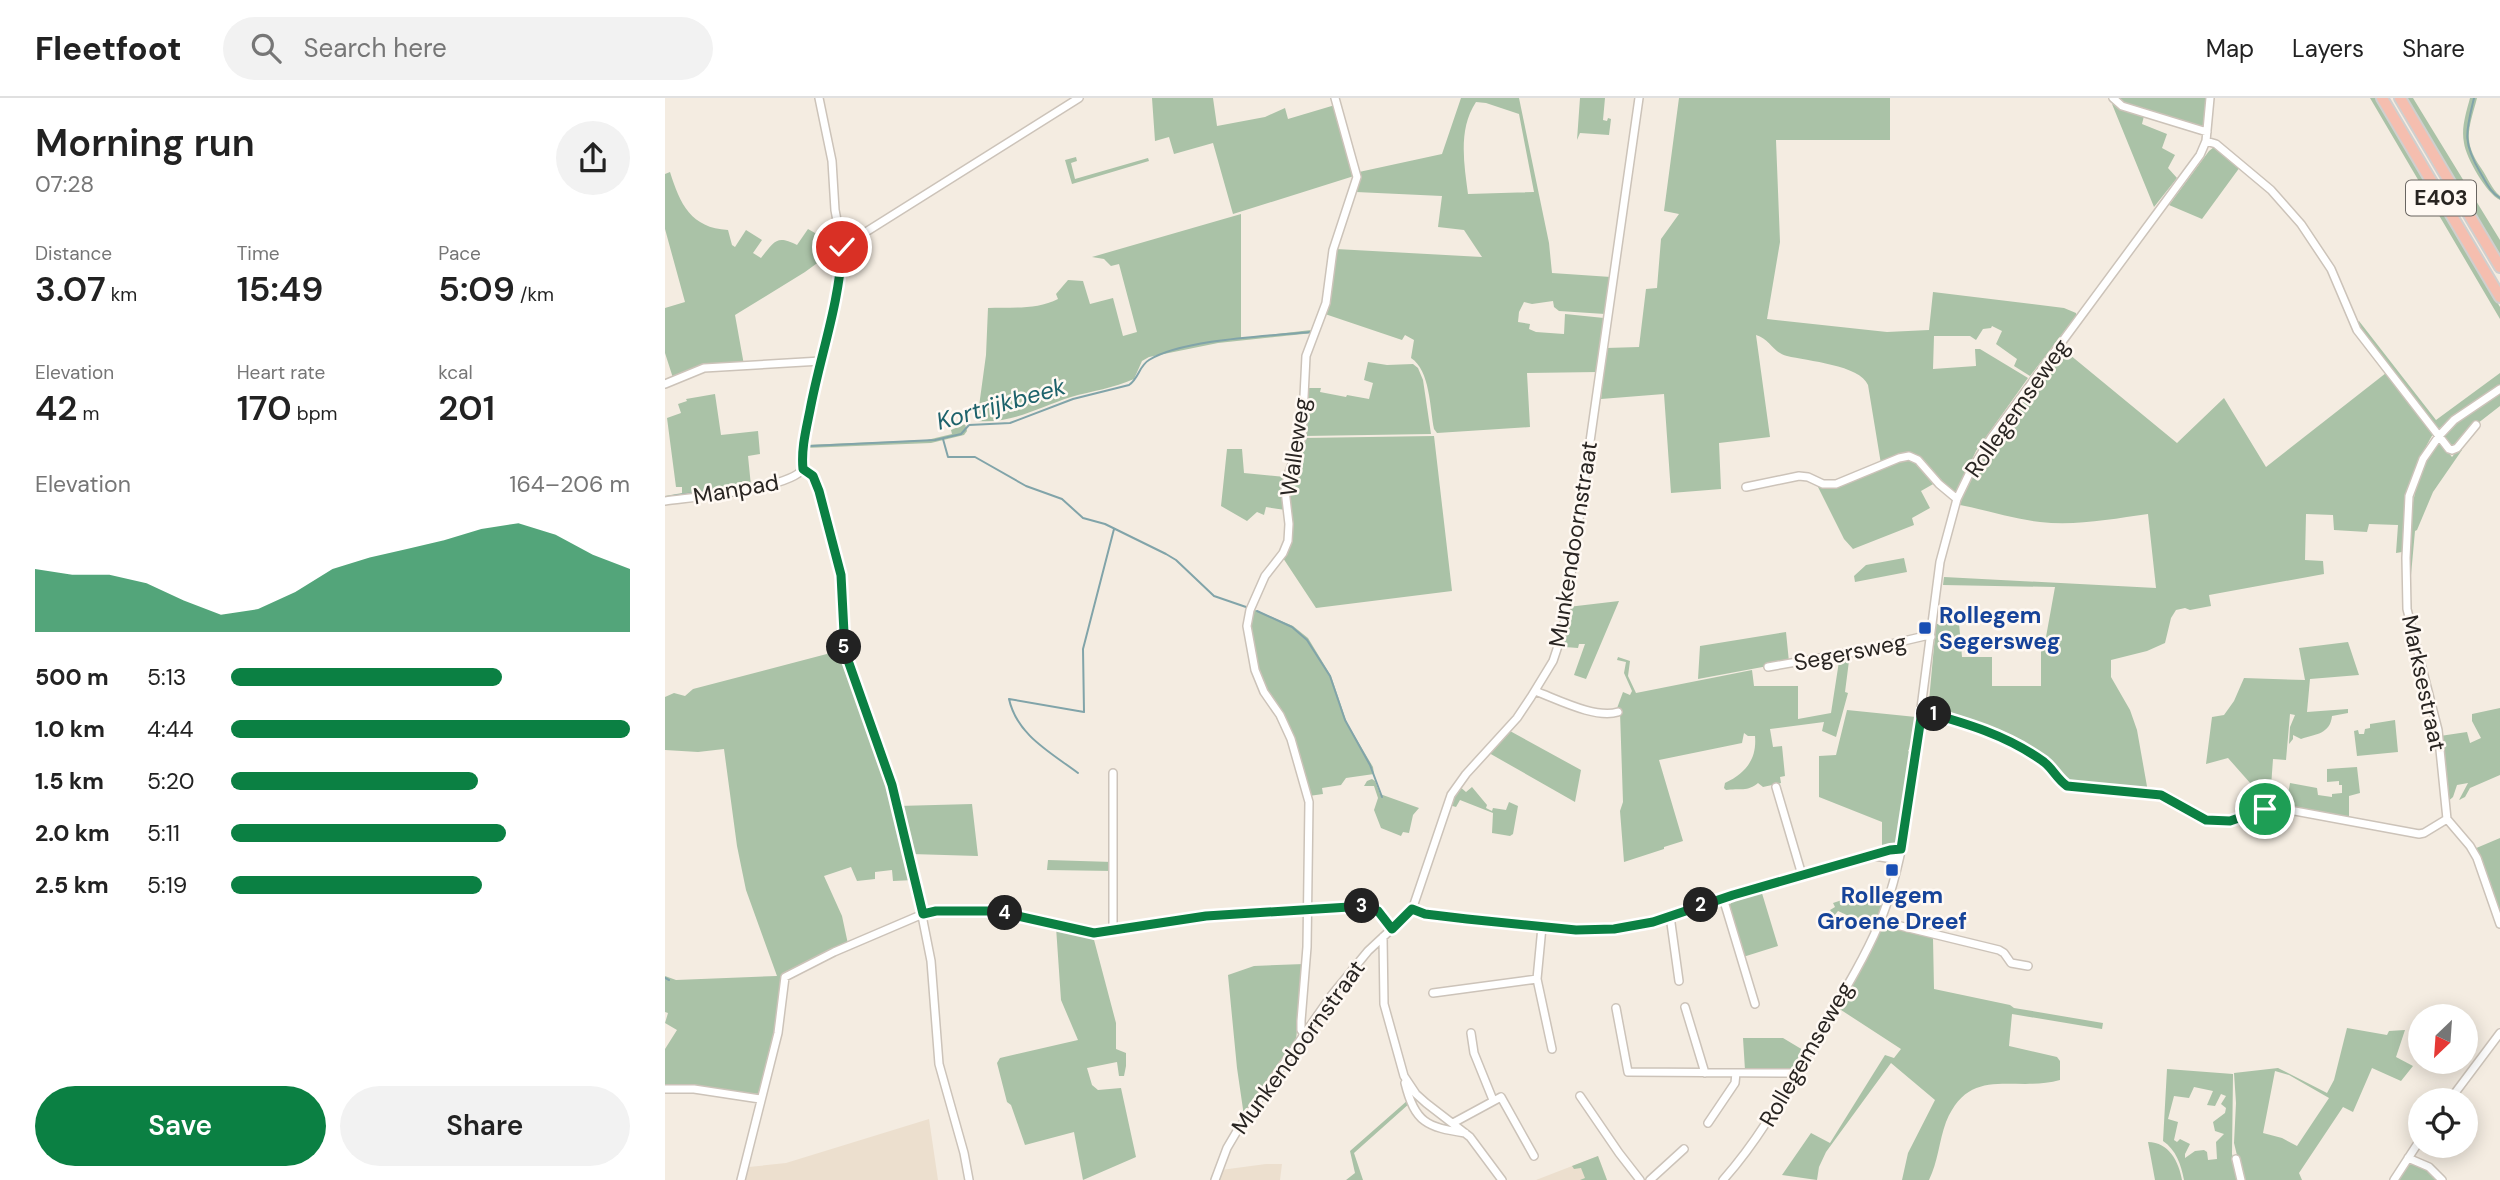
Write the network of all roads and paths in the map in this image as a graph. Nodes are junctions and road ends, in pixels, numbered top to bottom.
1 (819, 98) edge
2 (1079, 98) edge
3 (1335, 98) edge
4 (1639, 98) edge
5 (2113, 98) edge
6 (2210, 98) edge
7 (2382, 98) edge
8 (2400, 98) edge
9 (2207, 132) junction
10 (2206, 141) junction
11 (842, 247) junction
12 (2500, 267) edge
13 (2500, 297) edge
14 (821, 361) junction
15 (665, 384) edge
16 (2500, 389) edge
17 (2476, 425) dead end
18 (2438, 436) junction
19 (803, 469) junction
20 (1746, 487) dead end
21 (1957, 499) junction
22 (665, 501) edge
23 (1931, 637) junction
24 (1768, 667) dead end
25 (1535, 691) junction
26 (1922, 711) junction
27 (1618, 712) dead end
28 (1113, 773) dead end
29 (1776, 787) dead end
30 (2447, 819) junction
31 (1901, 849) junction
32 (1873, 856) junction
33 (1899, 860) junction
34 (1803, 875) junction
35 (1723, 898) junction
36 (1412, 909) junction
37 (1308, 911) junction
38 (923, 914) junction
39 (1670, 916) junction
40 (1880, 921) junction
41 (2500, 924) edge
42 (1542, 926) junction
43 (1392, 929) junction
44 (1113, 931) junction
45 (1383, 937) junction
46 (2028, 966) dead end
47 (1537, 979) junction
48 (1679, 981) dead end
49 (1433, 993) dead end
50 (1755, 1004) dead end
51 (1685, 1007) dead end
52 (1615, 1008) dead end
53 (1471, 1033) dead end
54 (2500, 1033) edge
55 (1304, 1034) junction
56 (1552, 1049) dead end
57 (1705, 1073) junction
58 (1736, 1073) junction
59 (1795, 1073) junction
60 (1404, 1076) junction
61 (2459, 1088) edge
62 (665, 1090) edge
63 (1580, 1096) dead end
64 (760, 1099) junction
65 (1493, 1100) junction
66 (1453, 1123) junction
67 (1708, 1123) dead end
68 (1466, 1133) junction
69 (1684, 1149) dead end
70 (1534, 1156) dead end
71 (2408, 1158) joint
72 (2236, 1159) dead end
73 (741, 1180) edge
74 (969, 1180) edge
75 (1215, 1180) edge
76 (1502, 1180) edge
77 (1640, 1180) edge
78 (1650, 1180) edge
79 (1723, 1180) edge
80 (2241, 1180) edge
81 (2394, 1180) edge
82 (2442, 1180) edge

1 - 11 street
2 - 11 street
3 - 37 street, Walleweg
4 - 25 street, Munkendoornstraat
5 - 9 street
6 - 9 street, Rollegemseweg
7 - 13 highway, E403
8 - 12 highway, E403
9 - 10 street, Rollegemseweg
10 - 18 street
10 - 21 street, Rollegemseweg
11 - 14 street
14 - 15 street
14 - 19 street
16 - 18 street, Marksestraat
17 - 18 street
18 - 30 street, Marksestraat
19 - 22 street, Manpad
19 - 38 street
20 - 21 street
21 - 23 street, Rollegemseweg
23 - 24 street, Segersweg
23 - 26 street, Rollegemseweg
25 - 27 street
25 - 36 street, Munkendoornstraat
26 - 30 street
26 - 31 street, Rollegemseweg
28 - 44 street
29 - 34 street
30 - 41 street
31 - 32 street
31 - 33 street, Rollegemseweg
32 - 33 street
32 - 34 street
33 - 40 street, Rollegemseweg
34 - 35 street
35 - 39 street
35 - 50 street
36 - 42 street
36 - 43 street, Munkendoornstraat
37 - 43 street
37 - 44 street
37 - 55 street, Walleweg
38 - 44 street
38 - 64 street
38 - 74 street
39 - 42 street
39 - 48 street
40 - 46 street
40 - 59 street, Rollegemseweg
42 - 47 street
43 - 45 street, Munkendoornstraat
45 - 55 street, Munkendoornstraat
45 - 60 street
47 - 49 street
47 - 56 street
51 - 57 street
52 - 57 street
53 - 65 street
54 - 61 street
55 - 75 street, Munkendoornstraat
57 - 58 street
58 - 59 street
58 - 67 street
59 - 79 street, Rollegemseweg
60 - 66 street
60 - 68 street
62 - 64 street
63 - 77 street
64 - 73 street
65 - 66 street
65 - 70 street
66 - 68 street
68 - 76 street
69 - 78 street
71 - 81 street
71 - 82 street
72 - 80 street

